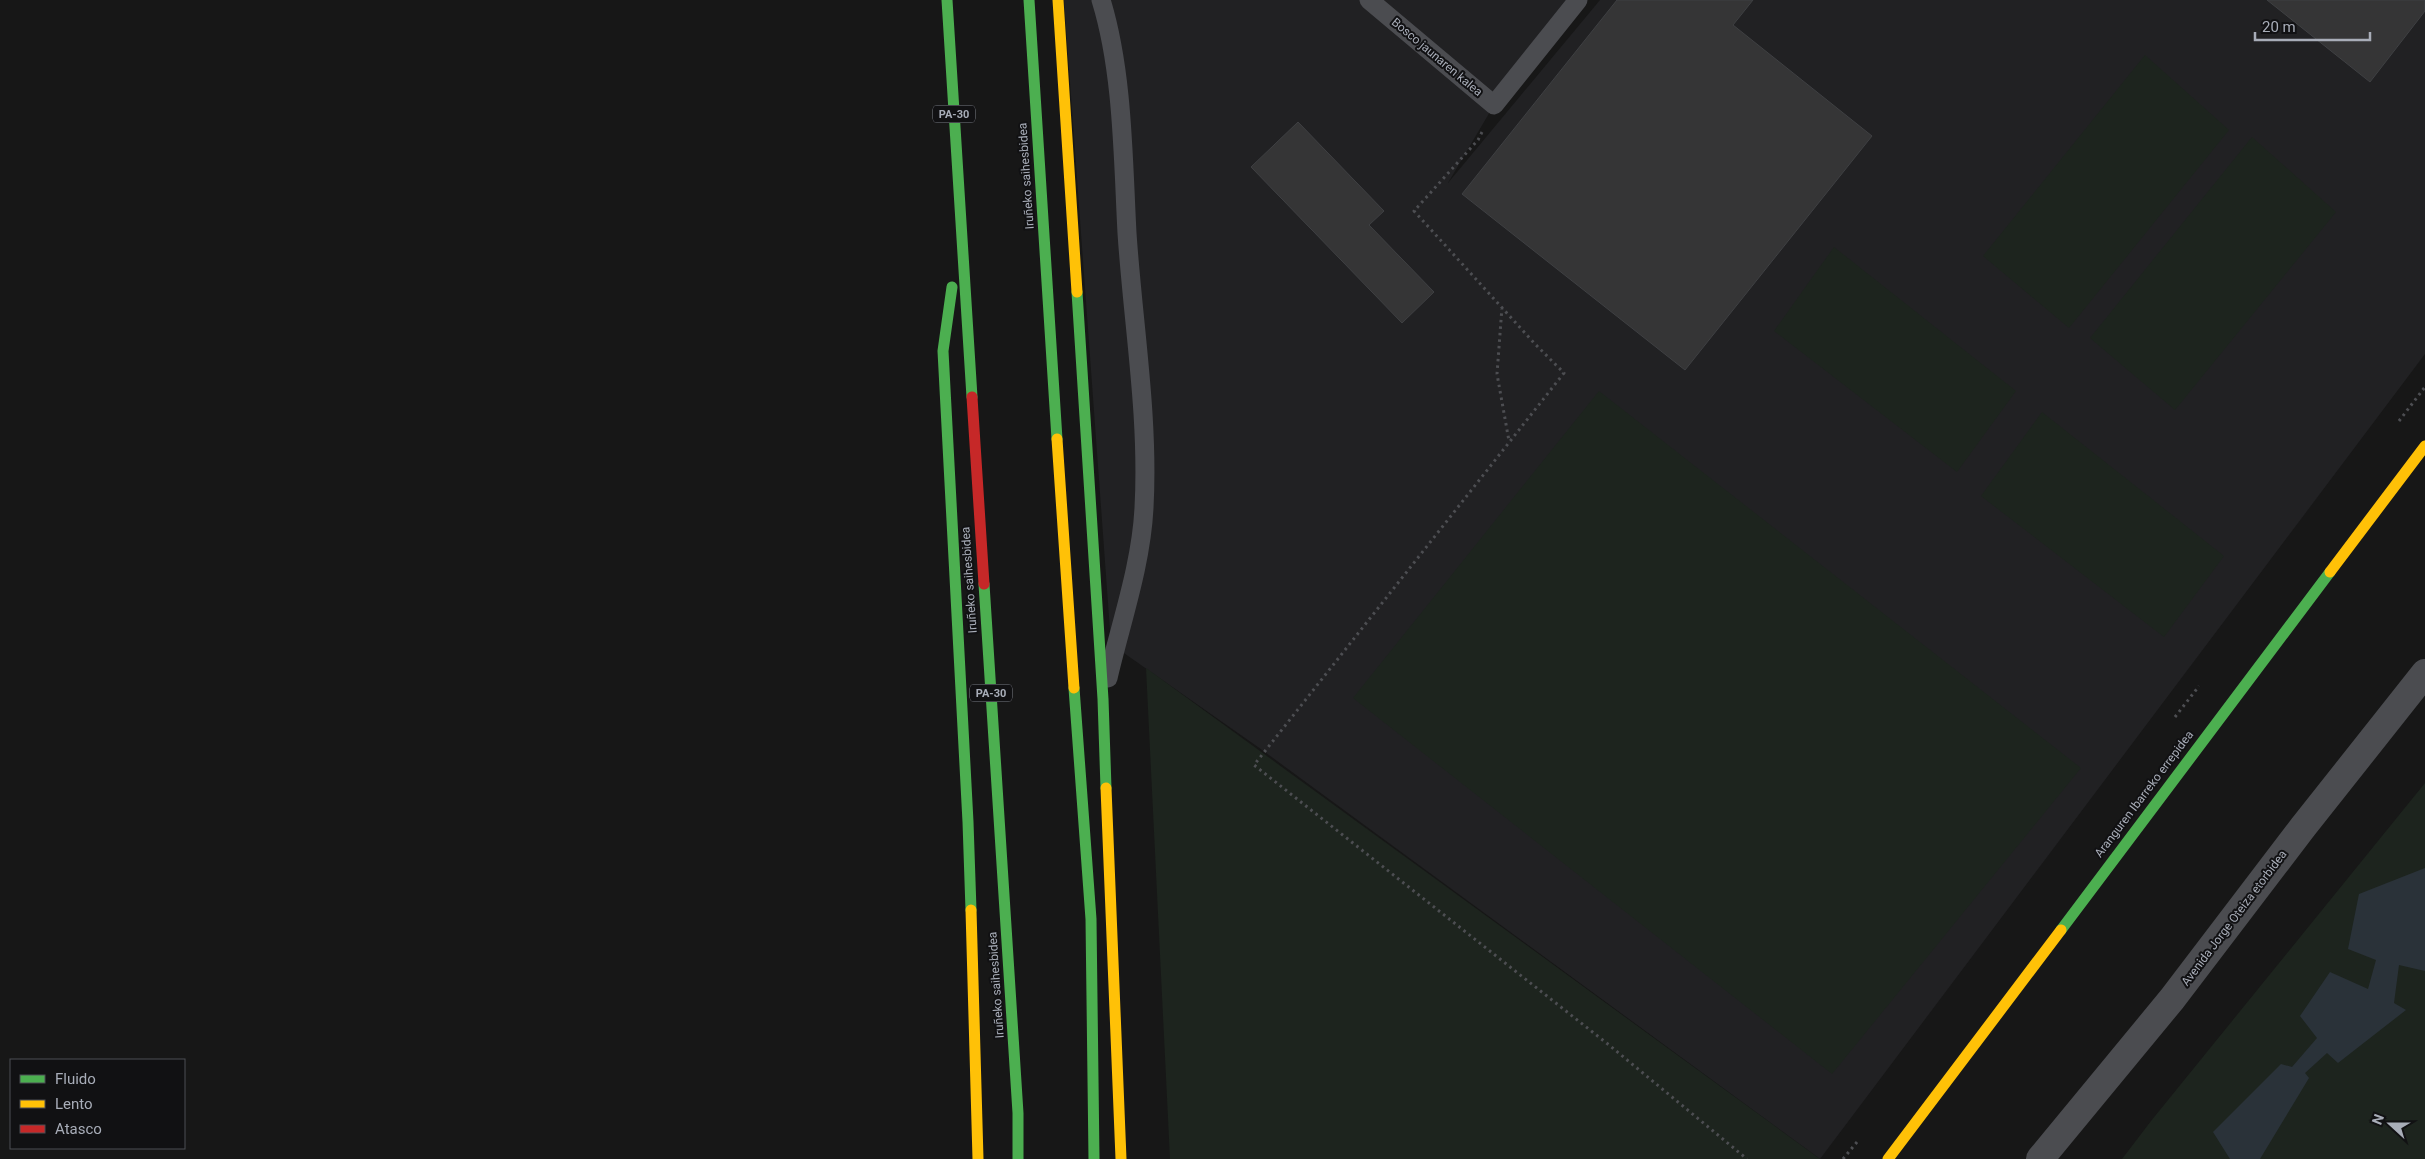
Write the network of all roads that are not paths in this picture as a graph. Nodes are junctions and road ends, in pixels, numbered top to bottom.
1 (936, 0) edge
2 (947, 0) edge
3 (1029, 0) edge
4 (1058, 0) edge
5 (1101, 0) edge
6 (1369, 0) edge
7 (1578, 0) edge
8 (948, 21) junction
9 (960, 228) junction
10 (2425, 446) edge
11 (2425, 673) edge
12 (1103, 699) junction
13 (1121, 1146) junction
14 (978, 1159) edge
15 (1018, 1159) edge
16 (1094, 1159) edge
17 (1122, 1159) edge
18 (1126, 1159) edge
19 (1888, 1159) edge
20 (2040, 1159) edge

1 - 8 lane
2 - 8 main road, Iruñeko saihesbidea / PA-30
3 - 16 main road, Iruñeko saihesbidea
4 - 12 main road
5 - 12 lane
6 - 7 lane, Bosco jaunaren kalea
8 - 9 main road, Iruñeko saihesbidea / PA-30
9 - 14 main road
9 - 15 main road, Iruñeko saihesbidea / PA-30
10 - 19 main road, Aranguren Ibarreko errepidea
11 - 20 street, Avenida Jorge Oteiza etorbidea
12 - 13 main road
13 - 17 main road
13 - 18 main road

